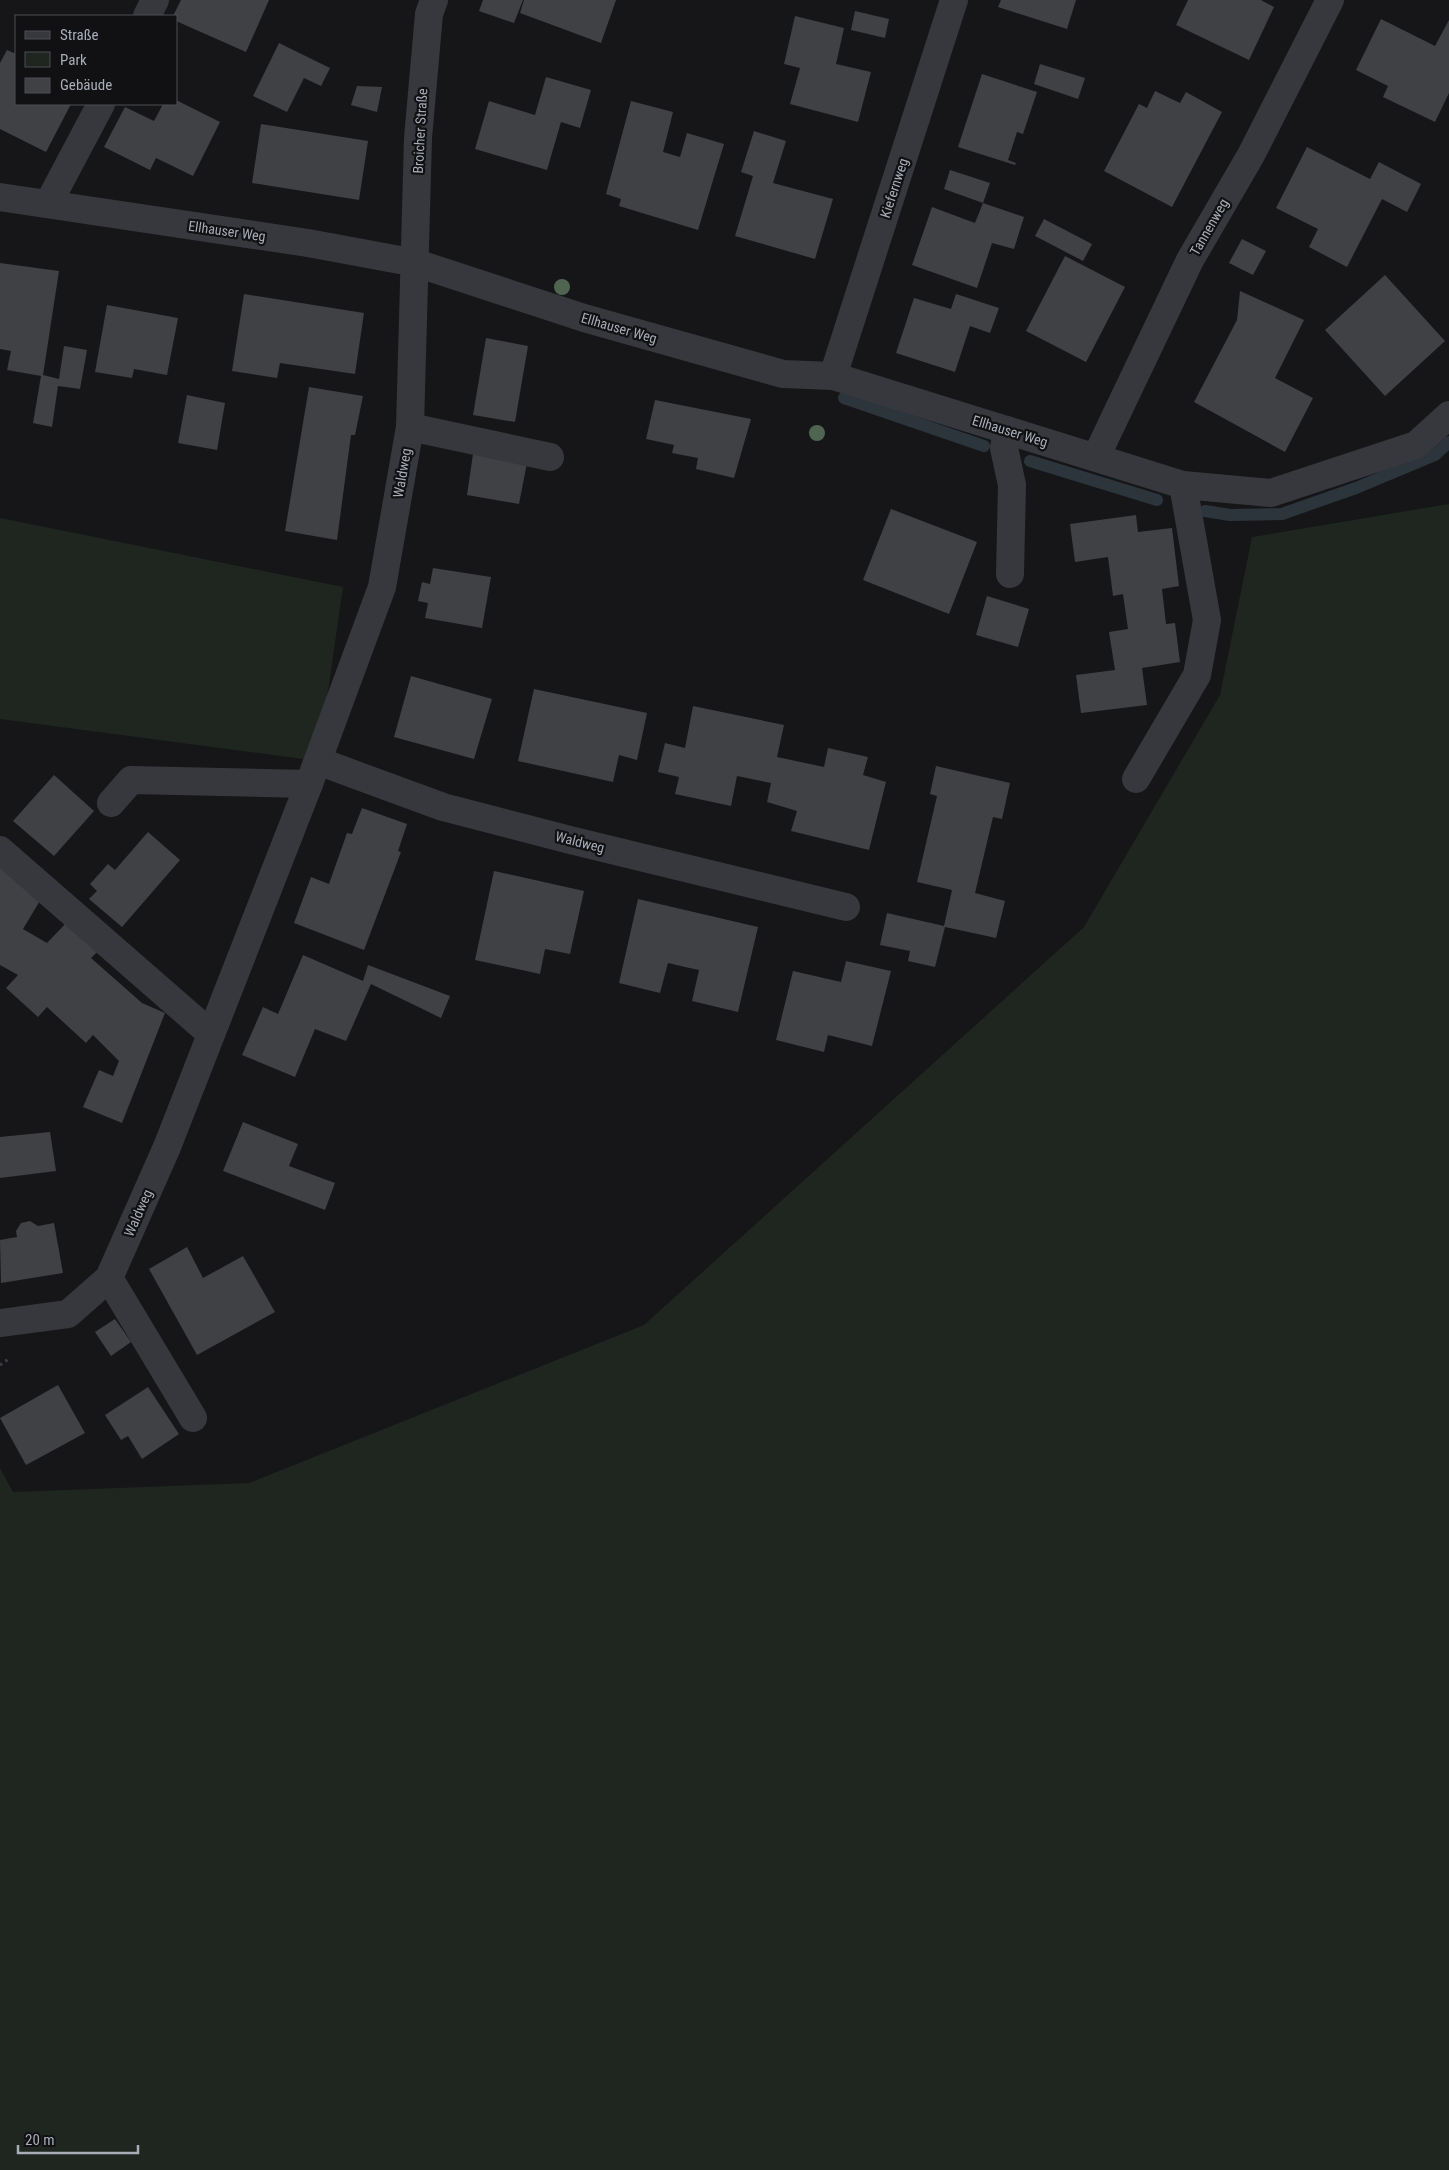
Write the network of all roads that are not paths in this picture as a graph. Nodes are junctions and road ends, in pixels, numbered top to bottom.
1 (156, 0) edge
2 (434, 0) edge
3 (954, 0) edge
4 (1330, 0) edge
5 (148, 15) edge
6 (100, 105) edge
7 (0, 197) edge
8 (48, 204) junction
9 (416, 264) junction
10 (833, 376) junction
11 (1449, 415) edge
12 (410, 427) junction
13 (1006, 430) junction
14 (550, 457) dead end
15 (1096, 457) junction
16 (1183, 485) junction
17 (1010, 574) dead end
18 (314, 773) junction
19 (1136, 779) dead end
20 (111, 803) dead end
21 (0, 850) edge
22 (846, 907) dead end
23 (212, 1034) junction
24 (109, 1278) junction
25 (0, 1323) edge
26 (193, 1418) dead end

1 - 5 street
2 - 9 street, Broicher Straße
3 - 10 street, Kiefernweg
4 - 15 street, Tannenweg
6 - 8 street
7 - 8 street, Ellhauser Weg
8 - 9 street, Ellhauser Weg
9 - 10 street, Ellhauser Weg
9 - 12 street, Waldweg
10 - 13 street, Ellhauser Weg
11 - 16 street, Ellhauser Weg
12 - 14 street
12 - 18 street, Waldweg
13 - 15 street, Ellhauser Weg
13 - 17 street
15 - 16 street, Ellhauser Weg
16 - 19 street
18 - 20 street
18 - 22 street, Waldweg
18 - 23 street, Waldweg
21 - 23 street
23 - 24 street, Waldweg
24 - 25 street, Waldweg
24 - 26 street

